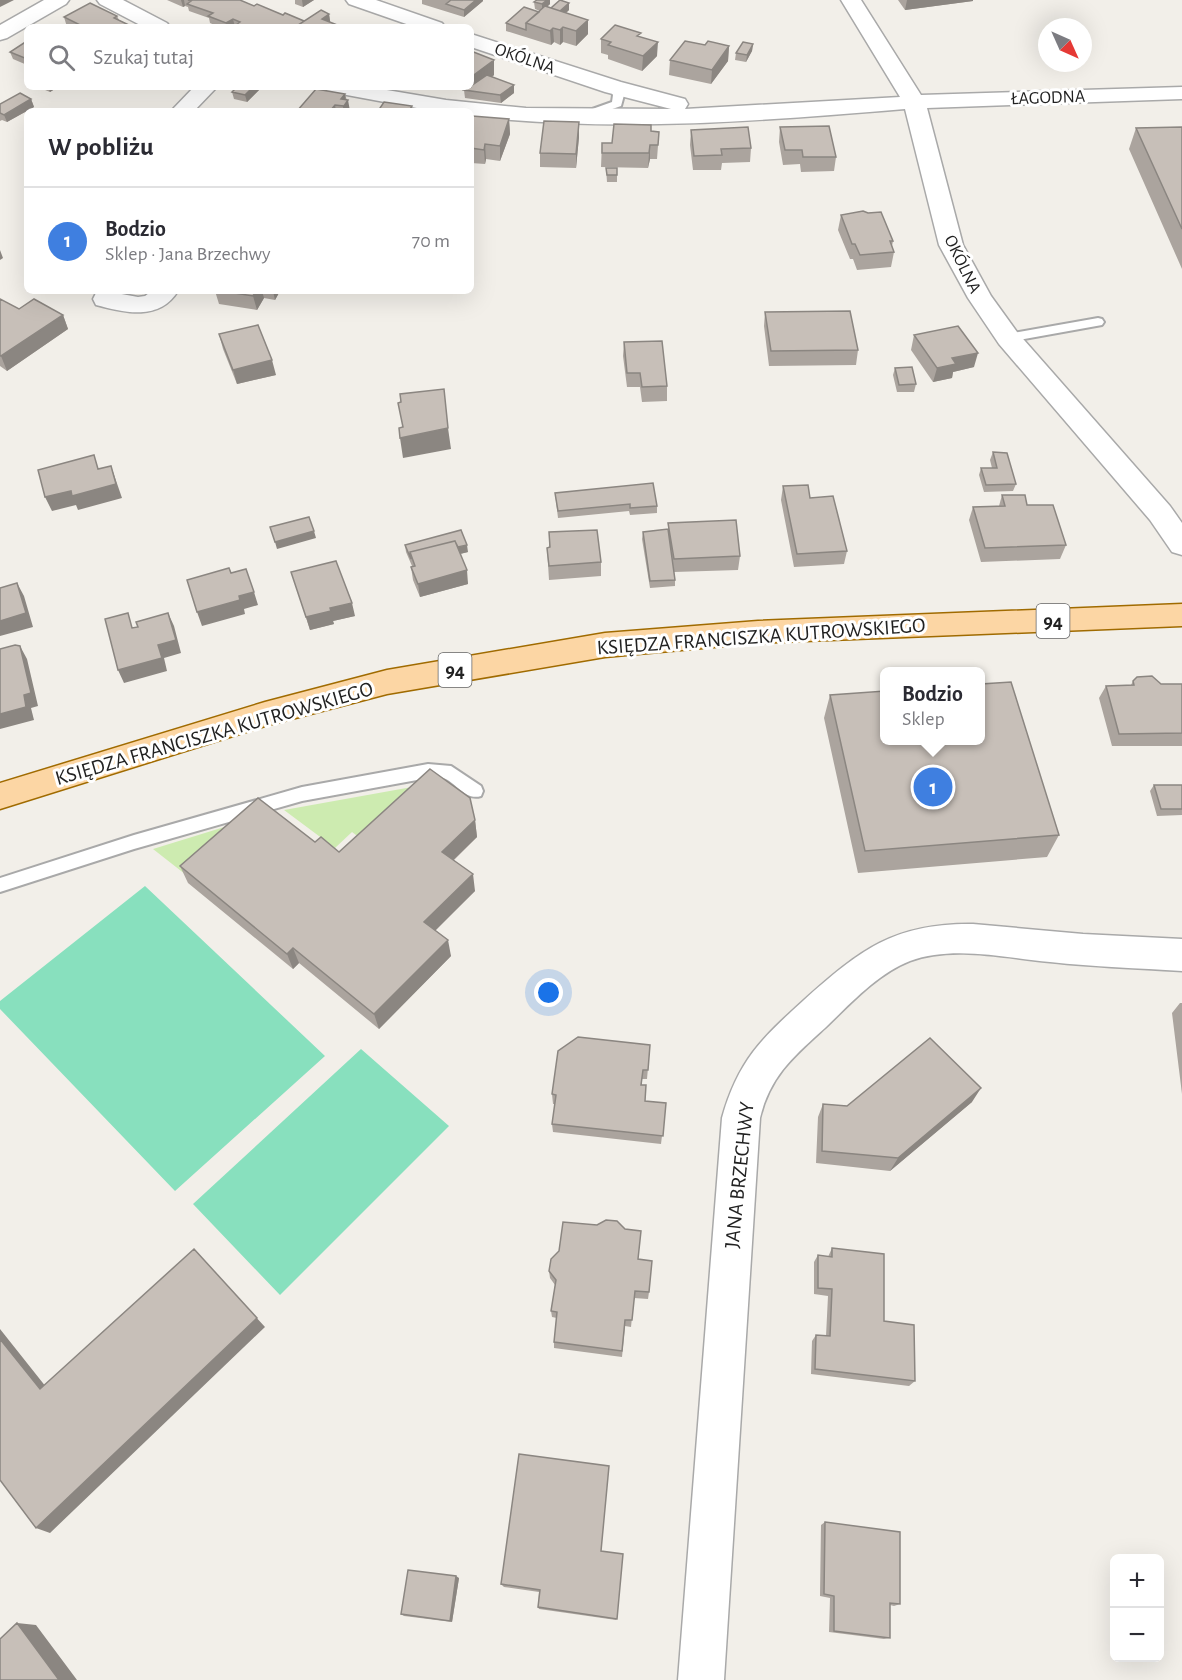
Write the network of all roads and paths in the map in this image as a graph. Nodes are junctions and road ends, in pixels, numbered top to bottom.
1 (58, 0) edge
2 (107, 0) edge
3 (356, 0) edge
4 (851, 0) edge
5 (154, 24) edge
6 (426, 24) edge
7 (0, 34) edge
8 (474, 41) edge
9 (613, 87) junction
10 (203, 90) edge
11 (353, 90) edge
12 (1182, 93) edge
13 (914, 102) junction
14 (185, 108) edge
15 (464, 108) edge
16 (474, 109) edge
17 (726, 115) junction
18 (578, 116) junction
19 (163, 294) edge
20 (105, 299) dead end
21 (1098, 322) dead end
22 (1008, 338) junction
23 (1171, 512) edge
24 (1182, 545) edge
25 (1182, 615) edge
26 (475, 791) dead end
27 (0, 796) edge
28 (0, 885) edge
29 (1182, 956) edge
30 (700, 1680) edge

1 - 7 street
2 - 5 street
3 - 6 street
4 - 13 street
8 - 9 street, OKÓLNA
9 - 17 street, OKÓLNA
9 - 18 lane, OKÓLNA
10 - 14 street
11 - 15 street, OKÓLNA
12 - 13 street, ŁAGODNA
13 - 17 street, OKÓLNA
13 - 22 street, OKÓLNA
16 - 18 street, OKÓLNA
17 - 18 street, OKÓLNA
19 - 20 street
21 - 22 lane
22 - 23 street, OKÓLNA
23 - 24 street, OKÓLNA
25 - 27 main road, KSIĘDZA FRANCISZKA KUTROWSKIEGO / 94
26 - 28 lane
29 - 30 street, JANA BRZECHWY

